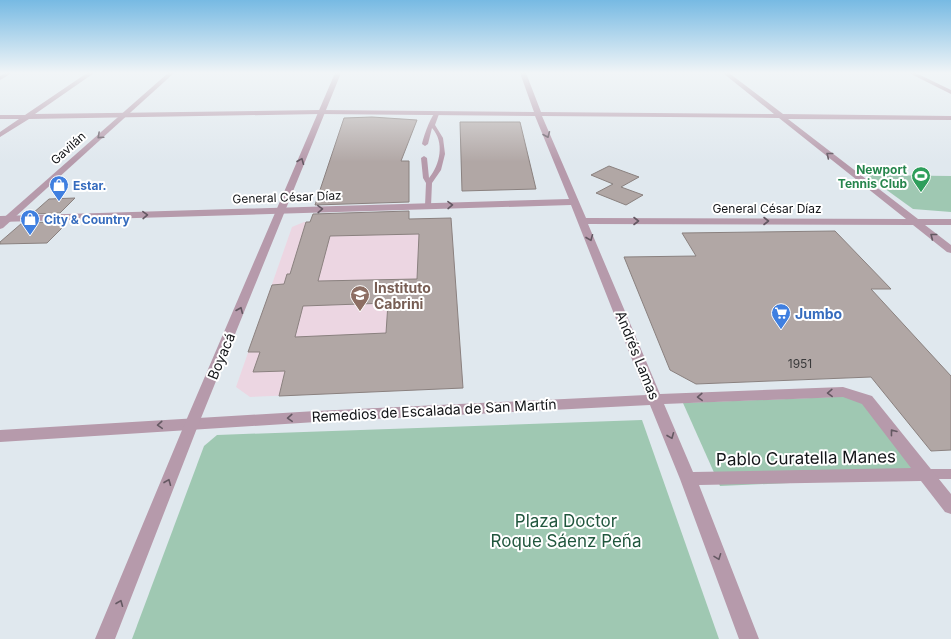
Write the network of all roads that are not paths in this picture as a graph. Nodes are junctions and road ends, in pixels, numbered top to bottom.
1 (48, 103) edge
2 (137, 103) edge
3 (324, 103) edge
4 (534, 103) edge
5 (763, 103) edge
6 (320, 112) junction
7 (436, 114) junction
8 (538, 114) junction
9 (123, 115) junction
10 (780, 116) junction
11 (0, 117) edge
12 (27, 117) junction
13 (951, 118) edge
14 (432, 125) junction
15 (0, 135) edge
16 (425, 144) dead end
17 (424, 158) dead end
18 (430, 183) junction
19 (575, 202) junction
20 (428, 206) junction
21 (281, 211) junction
22 (4, 219) edge
23 (583, 221) junction
24 (915, 222) junction
25 (951, 222) edge
26 (0, 226) edge
27 (951, 250) edge
28 (656, 399) junction
29 (192, 423) junction
30 (0, 436) edge
31 (925, 474) junction
32 (951, 474) edge
33 (688, 479) junction
34 (951, 507) edge
35 (105, 639) edge
36 (749, 639) edge

1 - 12 street
2 - 9 street, Gavilán
3 - 6 street, Boyacá
4 - 8 street, Andrés Lamas
5 - 10 street
6 - 7 street
6 - 9 street
21 -> 6 street, Boyacá
7 - 8 street
7 - 14 lane
8 - 10 street
8 -> 19 street, Andrés Lamas
9 - 12 street
9 -> 22 street, Gavilán
10 - 13 street
24 -> 10 street
11 - 12 street
12 - 15 street
14 - 16 lane
14 - 18 lane
17 - 18 lane
18 - 20 lane
20 -> 19 street, General César Díaz
19 - 23 street, Andrés Lamas
21 -> 20 street, General César Díaz
22 -> 21 street, General César Díaz
29 -> 21 street, Boyacá
22 - 26 street, Gavilán
23 -> 24 street, General César Díaz
23 -> 28 street, Andrés Lamas
24 - 25 street, General César Díaz
27 -> 24 street
28 -> 29 street, Remedios de Escalada de San Martín
31 -> 28 street, Remedios de Escalada de San Martín
28 -> 33 street, Andrés Lamas
29 -> 30 street, Remedios de Escalada de San Martín
35 -> 29 street, Boyacá
31 - 32 lane
31 - 33 street, Pablo Curatella Manes
31 - 34 street
33 -> 36 street, Andrés Lamas

